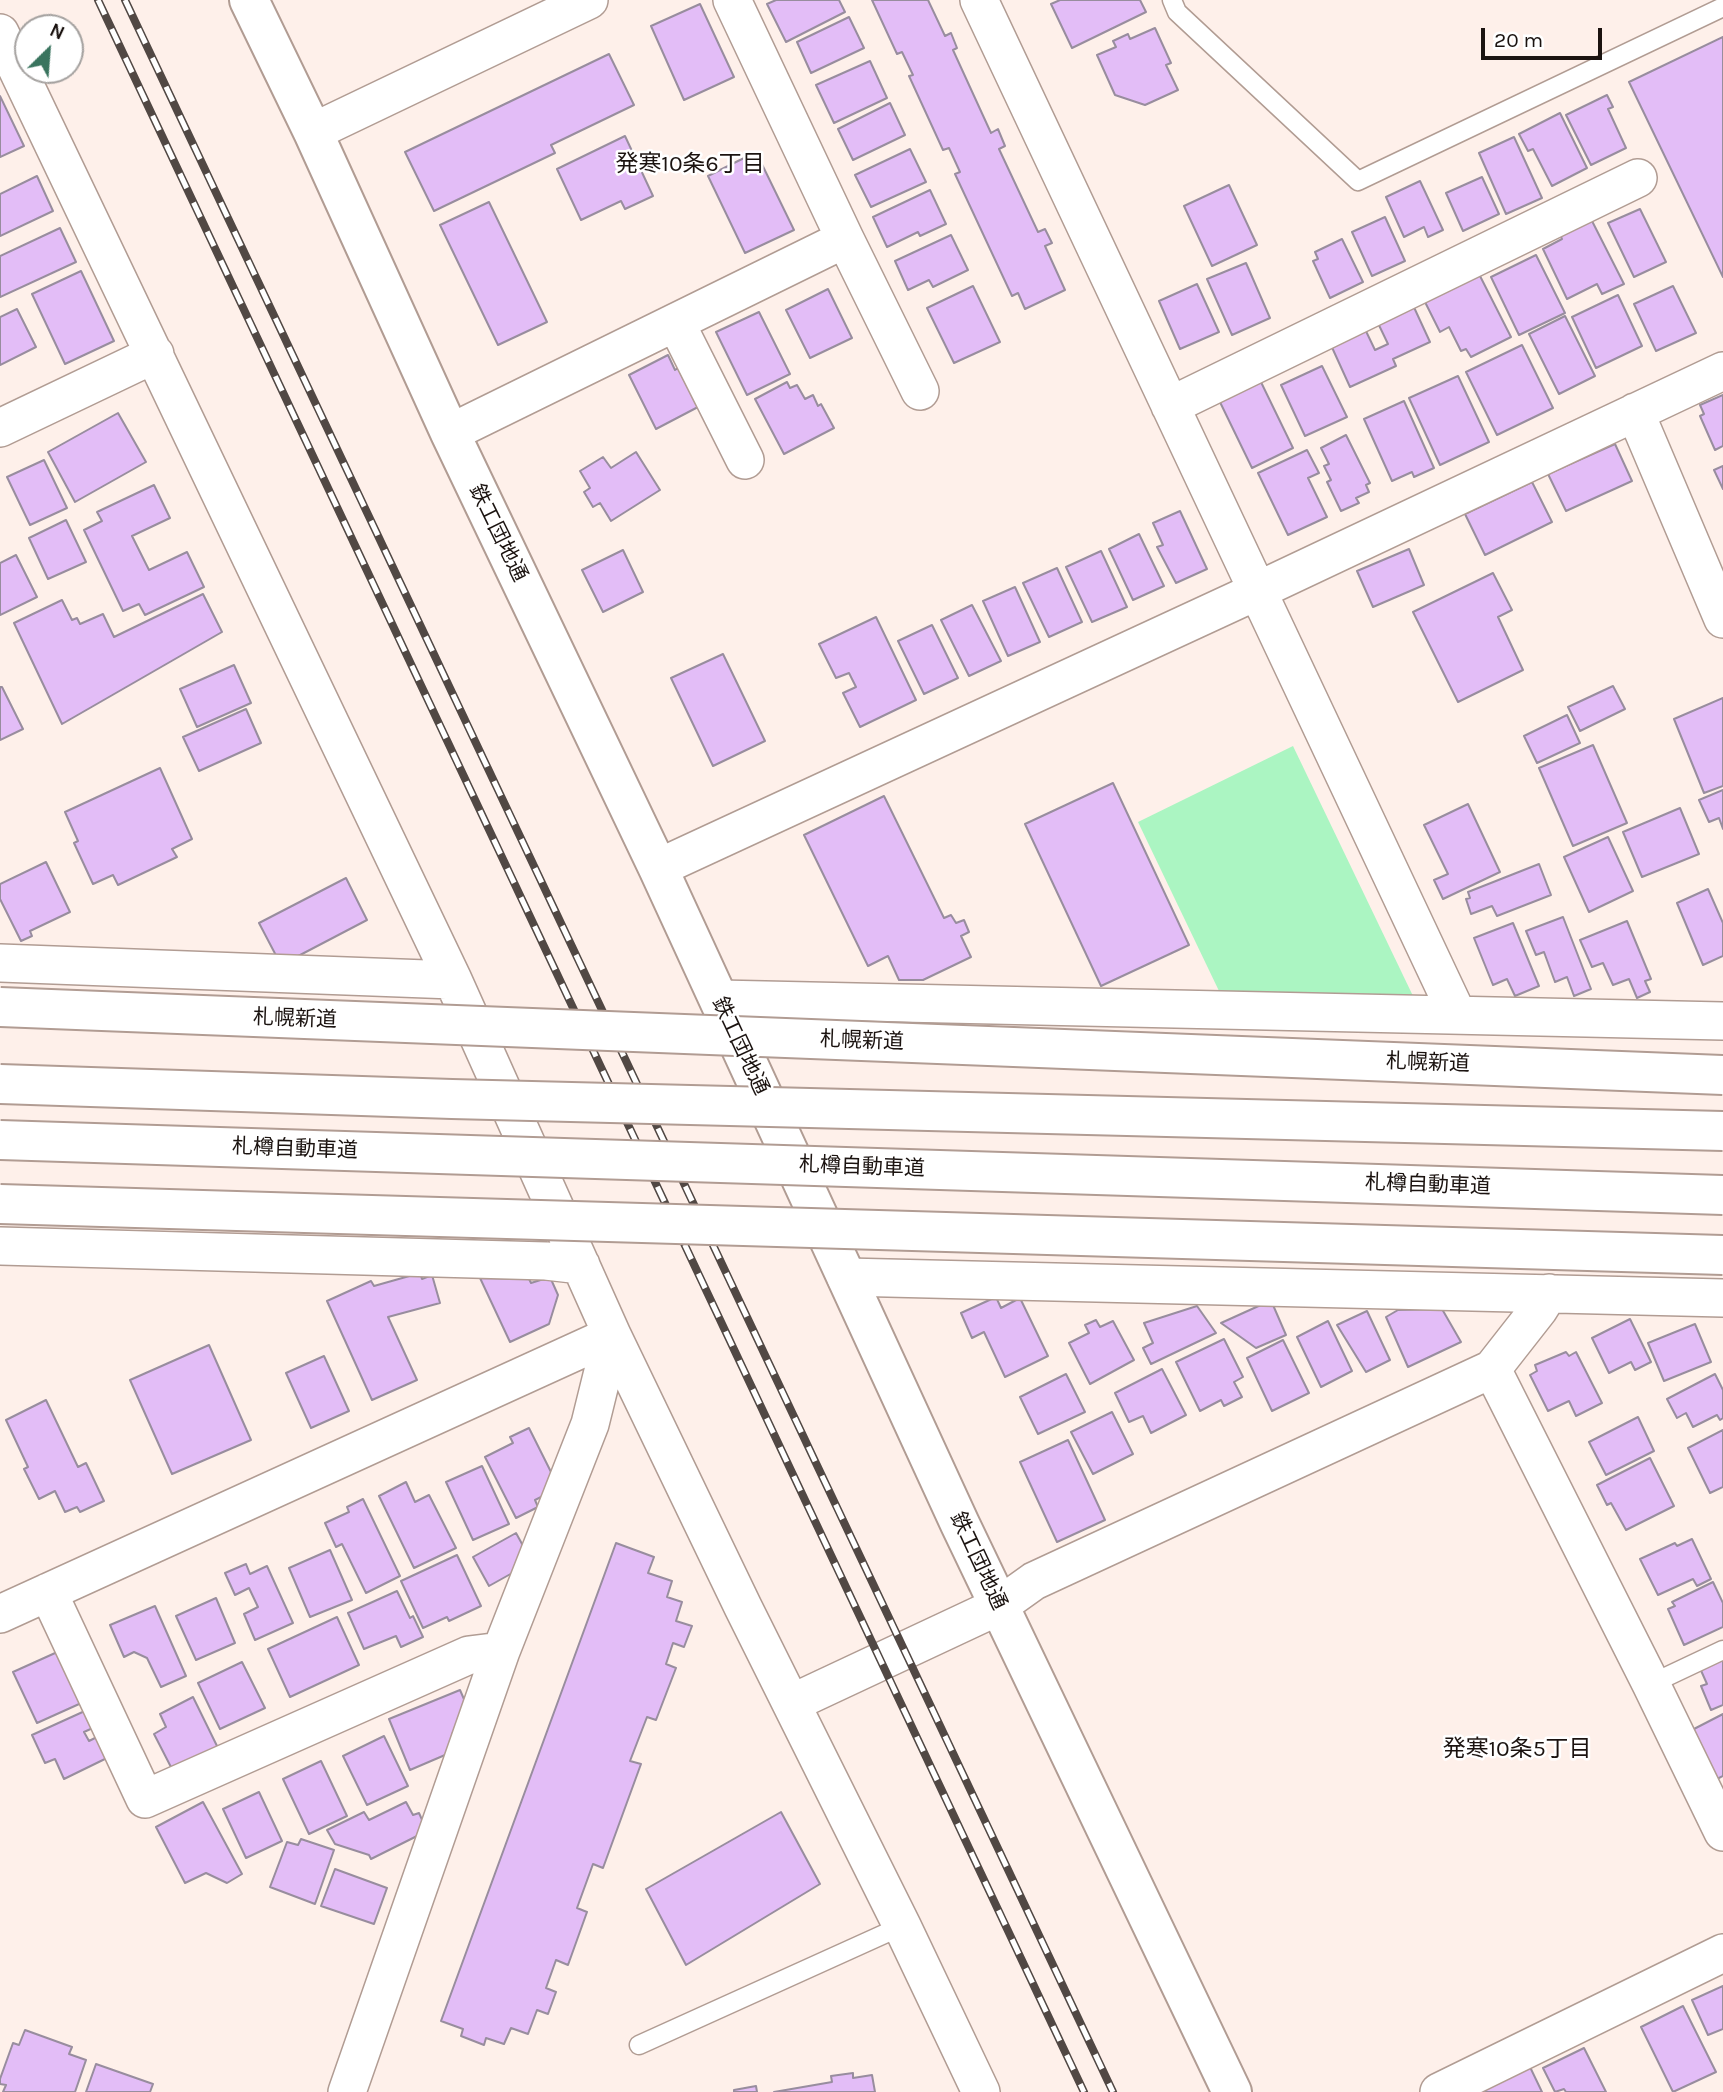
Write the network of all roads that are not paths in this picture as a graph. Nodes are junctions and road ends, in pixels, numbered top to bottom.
1 (249, 0) edge
2 (589, 0) edge
3 (732, 0) edge
4 (979, 0) edge
5 (1172, 0) edge
6 (1723, 7) edge
7 (0, 33) edge
8 (313, 132) junction
9 (1638, 178) dead end
10 (845, 239) junction
11 (676, 323) junction
12 (155, 354) junction
13 (1723, 371) edge
14 (920, 391) dead end
15 (1170, 405) junction
16 (1635, 412) junction
17 (0, 428) edge
18 (450, 433) junction
19 (745, 460) dead end
20 (1257, 590) junction
21 (1723, 619) edge
22 (658, 868) junction
23 (0, 963) edge
24 (453, 980) junction
25 (719, 999) junction
26 (0, 1007) edge
27 (1457, 1014) junction
28 (1723, 1021) edge
29 (1723, 1075) edge
30 (0, 1084) edge
31 (1723, 1131) edge
32 (0, 1140) edge
33 (1723, 1195) edge
34 (0, 1204) edge
35 (0, 1245) edge
36 (1723, 1255) edge
37 (582, 1265) junction
38 (846, 1277) junction
39 (1549, 1293) junction
40 (1723, 1298) edge
41 (612, 1335) junction
42 (1492, 1369) junction
43 (48, 1592) junction
44 (999, 1606) junction
45 (0, 1614) edge
46 (1723, 1650) edge
47 (501, 1651) junction
48 (1651, 1684) junction
49 (792, 1703) junction
50 (1722, 1828) edge
51 (902, 1926) junction
52 (1723, 1953) edge
53 (639, 2045) dead end
54 (347, 2092) edge
55 (981, 2092) edge
56 (1232, 2092) edge
57 (1439, 2092) edge

1 - 8 main road, 鉄工団地通
2 - 8 street
3 - 10 street
4 - 15 street
5 - 6 lane
7 - 12 street
8 - 18 main road, 鉄工団地通
9 - 15 street
10 - 11 street
10 - 14 street
11 - 18 street
11 - 19 street
12 - 17 street
12 - 24 street
13 - 16 street
15 - 20 street
16 - 20 street
16 - 21 street
18 - 22 main road, 鉄工団地通
20 - 22 street
20 - 27 street
22 - 25 main road, 鉄工団地通
23 - 24 street
24 - 37 street
25 - 27 street
25 - 38 main road, 鉄工団地通
26 - 29 main road, 札幌新道, bridge
27 - 28 street
30 - 31 main road, bridge
32 - 33 main road, 札樽自動車道, bridge
34 - 36 main road, bridge
35 - 37 street
37 - 41 street
38 - 39 street
38 - 44 main road, 鉄工団地通
39 - 40 street
39 - 42 street
41 - 43 street
41 - 47 street
41 - 49 street
42 - 44 street
42 - 48 street
43 - 45 street
43 - 47 street
44 - 49 street
44 - 56 main road, 鉄工団地通
46 - 48 lane
47 - 54 street
48 - 50 street
49 - 51 street
51 - 53 lane
51 - 55 street
52 - 57 street

